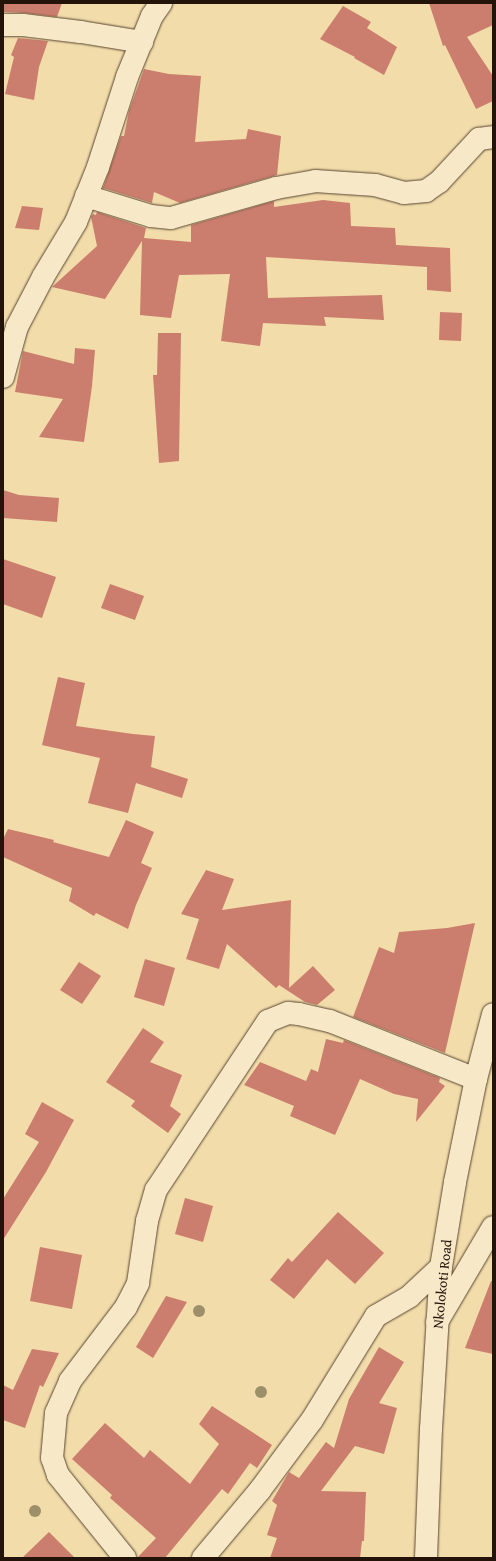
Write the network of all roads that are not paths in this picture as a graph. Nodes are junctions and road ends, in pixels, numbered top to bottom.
1 (161, 3) edge
2 (3, 25) edge
3 (142, 42) junction
4 (493, 137) edge
5 (86, 196) junction
6 (3, 377) edge
7 (493, 1014) edge
8 (476, 1079) junction
9 (493, 1227) edge
10 (441, 1267) junction
11 (437, 1322) junction
12 (125, 1558) edge
13 (203, 1558) edge
14 (426, 1558) edge

1 - 3 street
2 - 3 street
3 - 5 street
4 - 5 street
5 - 6 street
7 - 8 street, Nkolokoti Road
8 - 10 street, Nkolokoti Road
8 - 12 street
9 - 11 street
10 - 11 street, Nkolokoti Road
10 - 13 street
11 - 14 street, Nkolokoti Road

